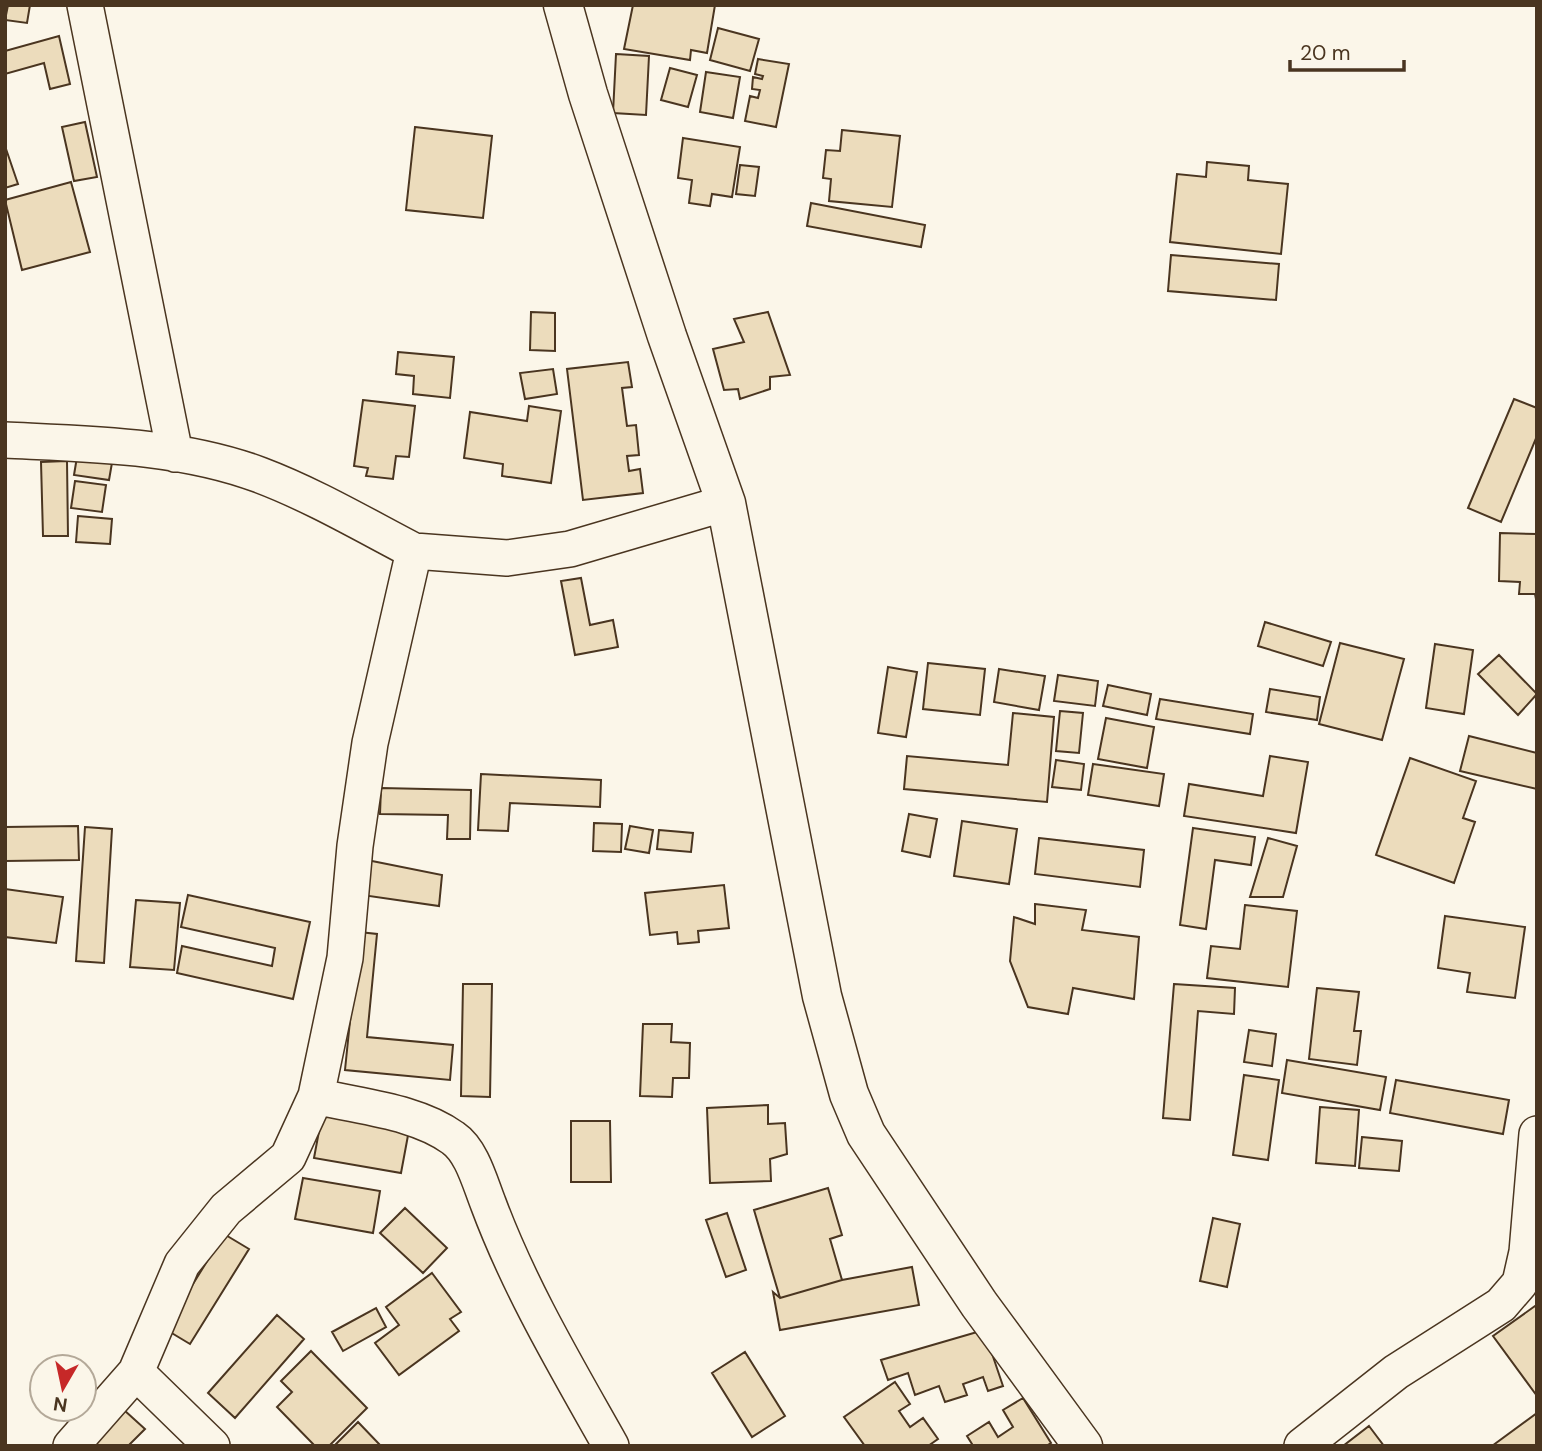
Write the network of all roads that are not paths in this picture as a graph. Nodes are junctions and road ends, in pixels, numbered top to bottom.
1 (85, 5) edge
2 (563, 5) edge
3 (5, 440) edge
4 (175, 454) junction
5 (726, 503) junction
6 (414, 551) junction
7 (316, 1096) junction
8 (1537, 1134) edge
9 (136, 1372) junction
10 (71, 1446) edge
11 (212, 1446) edge
12 (611, 1446) edge
13 (1083, 1446) edge
14 (1302, 1446) edge

1 - 4 street
2 - 5 street
3 - 4 street
4 - 6 street
5 - 6 street
5 - 13 street
6 - 7 street
7 - 9 street
7 - 12 street
8 - 14 street
9 - 10 street
9 - 11 street

